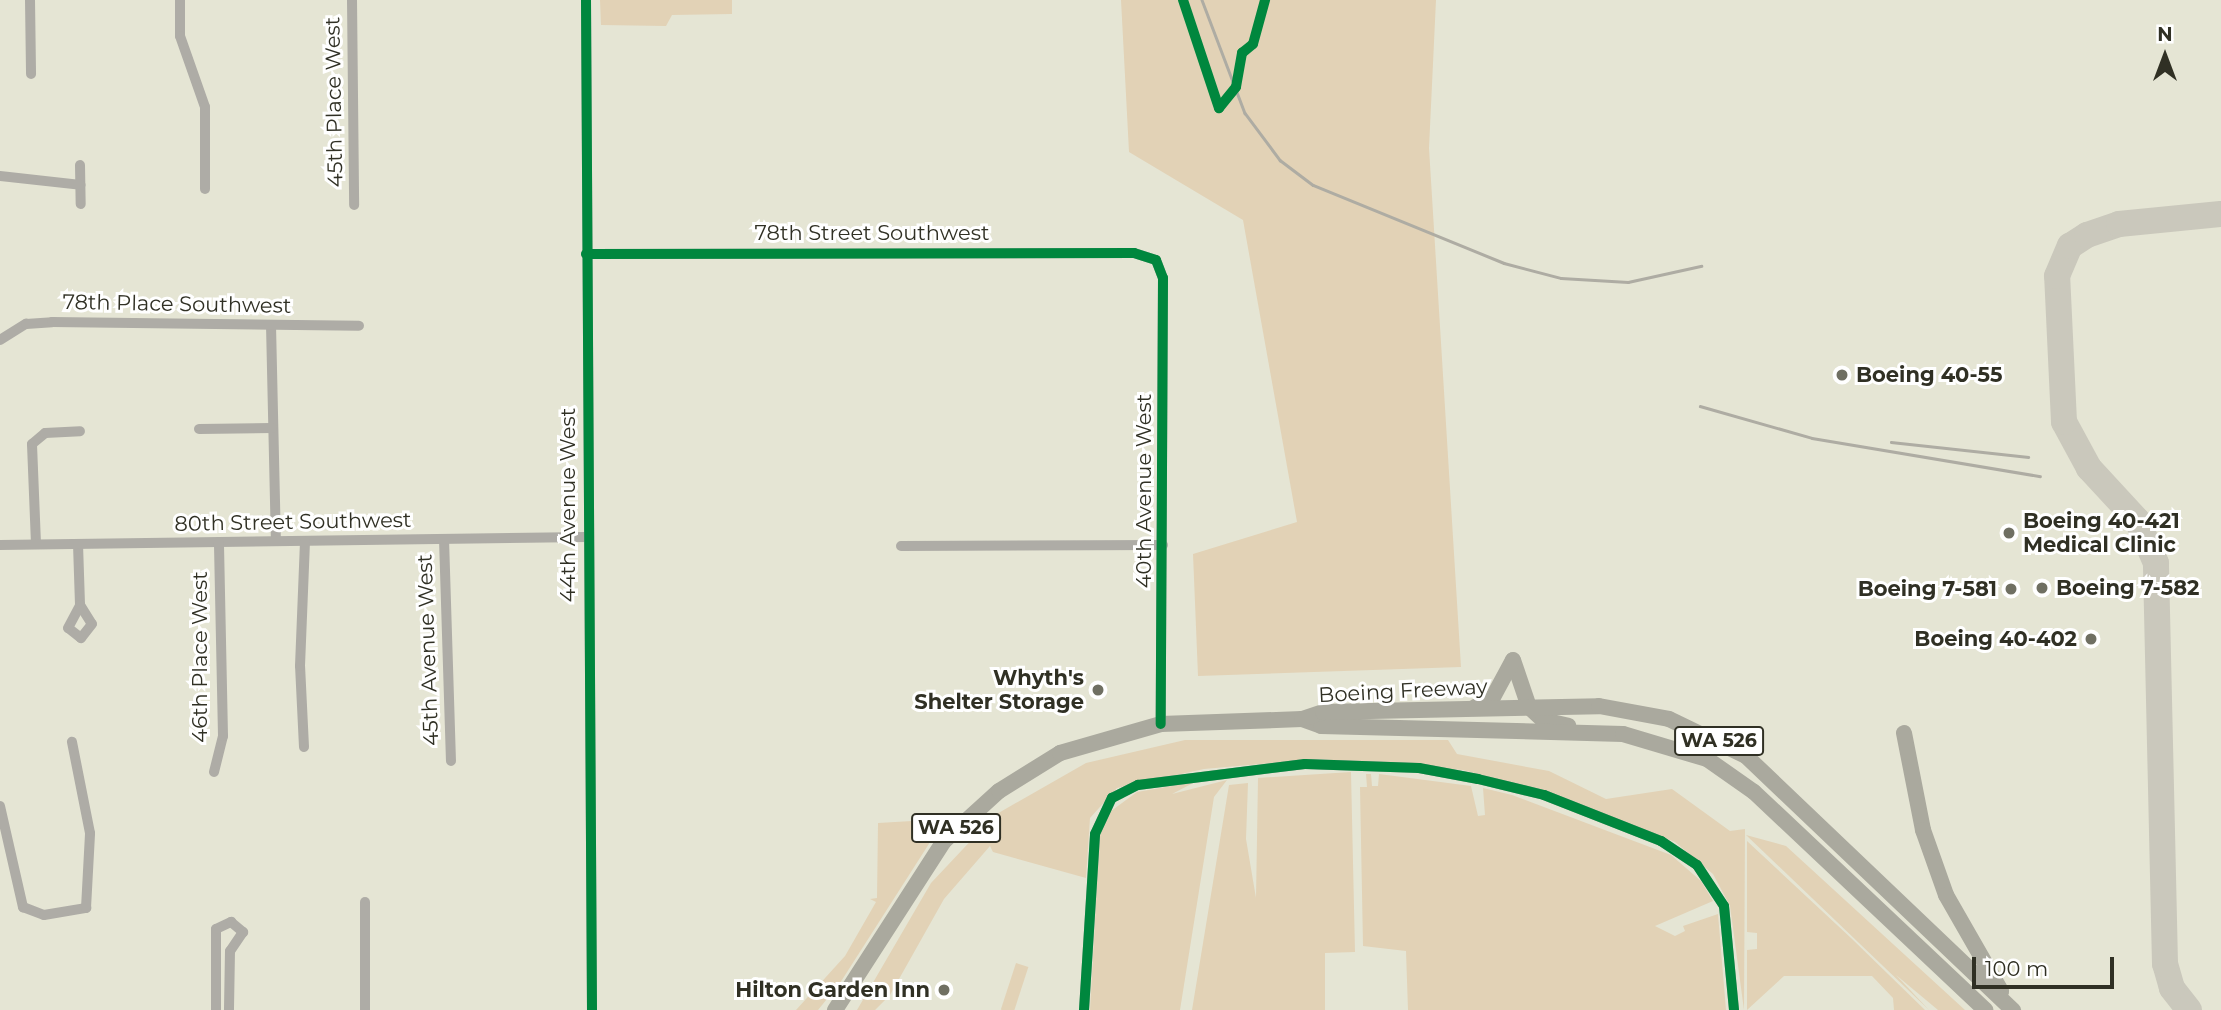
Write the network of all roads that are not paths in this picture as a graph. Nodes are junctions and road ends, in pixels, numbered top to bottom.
1 (30, 0) edge
2 (180, 0) edge
3 (352, 0) edge
4 (586, 0) edge
5 (31, 74) dead end
6 (80, 165) dead end
7 (0, 176) edge
8 (81, 185) junction
9 (205, 189) dead end
10 (81, 204) dead end
11 (354, 205) dead end
12 (586, 254) junction
13 (1156, 260) joint
14 (271, 325) junction
15 (359, 326) dead end
16 (0, 340) edge
17 (272, 428) junction
18 (199, 429) dead end
19 (80, 431) dead end
20 (586, 537) junction
21 (444, 539) junction
22 (276, 541) junction
23 (305, 541) junction
24 (219, 542) junction
25 (36, 544) junction
26 (78, 544) junction
27 (0, 545) edge
28 (1163, 545) junction
29 (901, 546) dead end
30 (80, 605) dead end
31 (1529, 707) junction
32 (1469, 708) junction
33 (1301, 719) junction
34 (1161, 724) junction
35 (1904, 733) dead end
36 (1623, 734) junction
37 (72, 742) dead end
38 (304, 747) dead end
39 (451, 761) dead end
40 (214, 772) dead end
41 (0, 806) edge
42 (365, 902) dead end
43 (861, 972) junction
44 (216, 1010) edge
45 (229, 1010) edge
46 (365, 1010) edge
47 (592, 1010) edge
48 (835, 1010) edge
49 (844, 1010) edge
50 (1084, 1010) edge
51 (1734, 1010) edge
52 (1985, 1010) edge
53 (2014, 1010) edge

1 - 5 street
2 - 9 street
3 - 11 street, 45th Place West
4 - 12 street, 44th Avenue West
6 - 8 street
7 - 8 street
8 - 10 street
12 - 13 street, 78th Street Southwest
12 - 20 street, 44th Avenue West
13 - 28 street, 40th Avenue West
14 - 15 street, 78th Place Southwest
14 - 16 street, 78th Place Southwest
14 - 17 street
17 - 18 street
17 - 22 street
19 - 25 street
20 - 21 street, 80th Street Southwest
20 - 47 street, 44th Avenue West
21 - 23 street, 80th Street Southwest
21 - 39 street, 45th Avenue West
22 - 23 street, 80th Street Southwest
22 - 24 street, 80th Street Southwest
23 - 38 street
24 - 26 street, 80th Street Southwest
24 - 40 street, 46th Place West
25 - 26 street, 80th Street Southwest
25 - 27 street, 80th Street Southwest
26 - 30 street
28 - 29 street
28 - 34 street, 40th Avenue West
31 - 32 highway, Boeing Freeway / WA 526
31 - 32 highway
31 - 36 highway
31 - 53 highway, Boeing Freeway / WA 526
32 - 33 highway, Boeing Freeway / WA 526
33 - 34 highway, WA 526
33 - 36 highway, Boeing Freeway / WA 526
34 - 43 highway, WA 526
35 - 53 highway
36 - 52 highway, Boeing Freeway / WA 526
37 - 41 street
42 - 46 street
43 - 48 highway, WA 526
43 - 49 highway, WA 526
44 - 45 street
50 - 51 street

